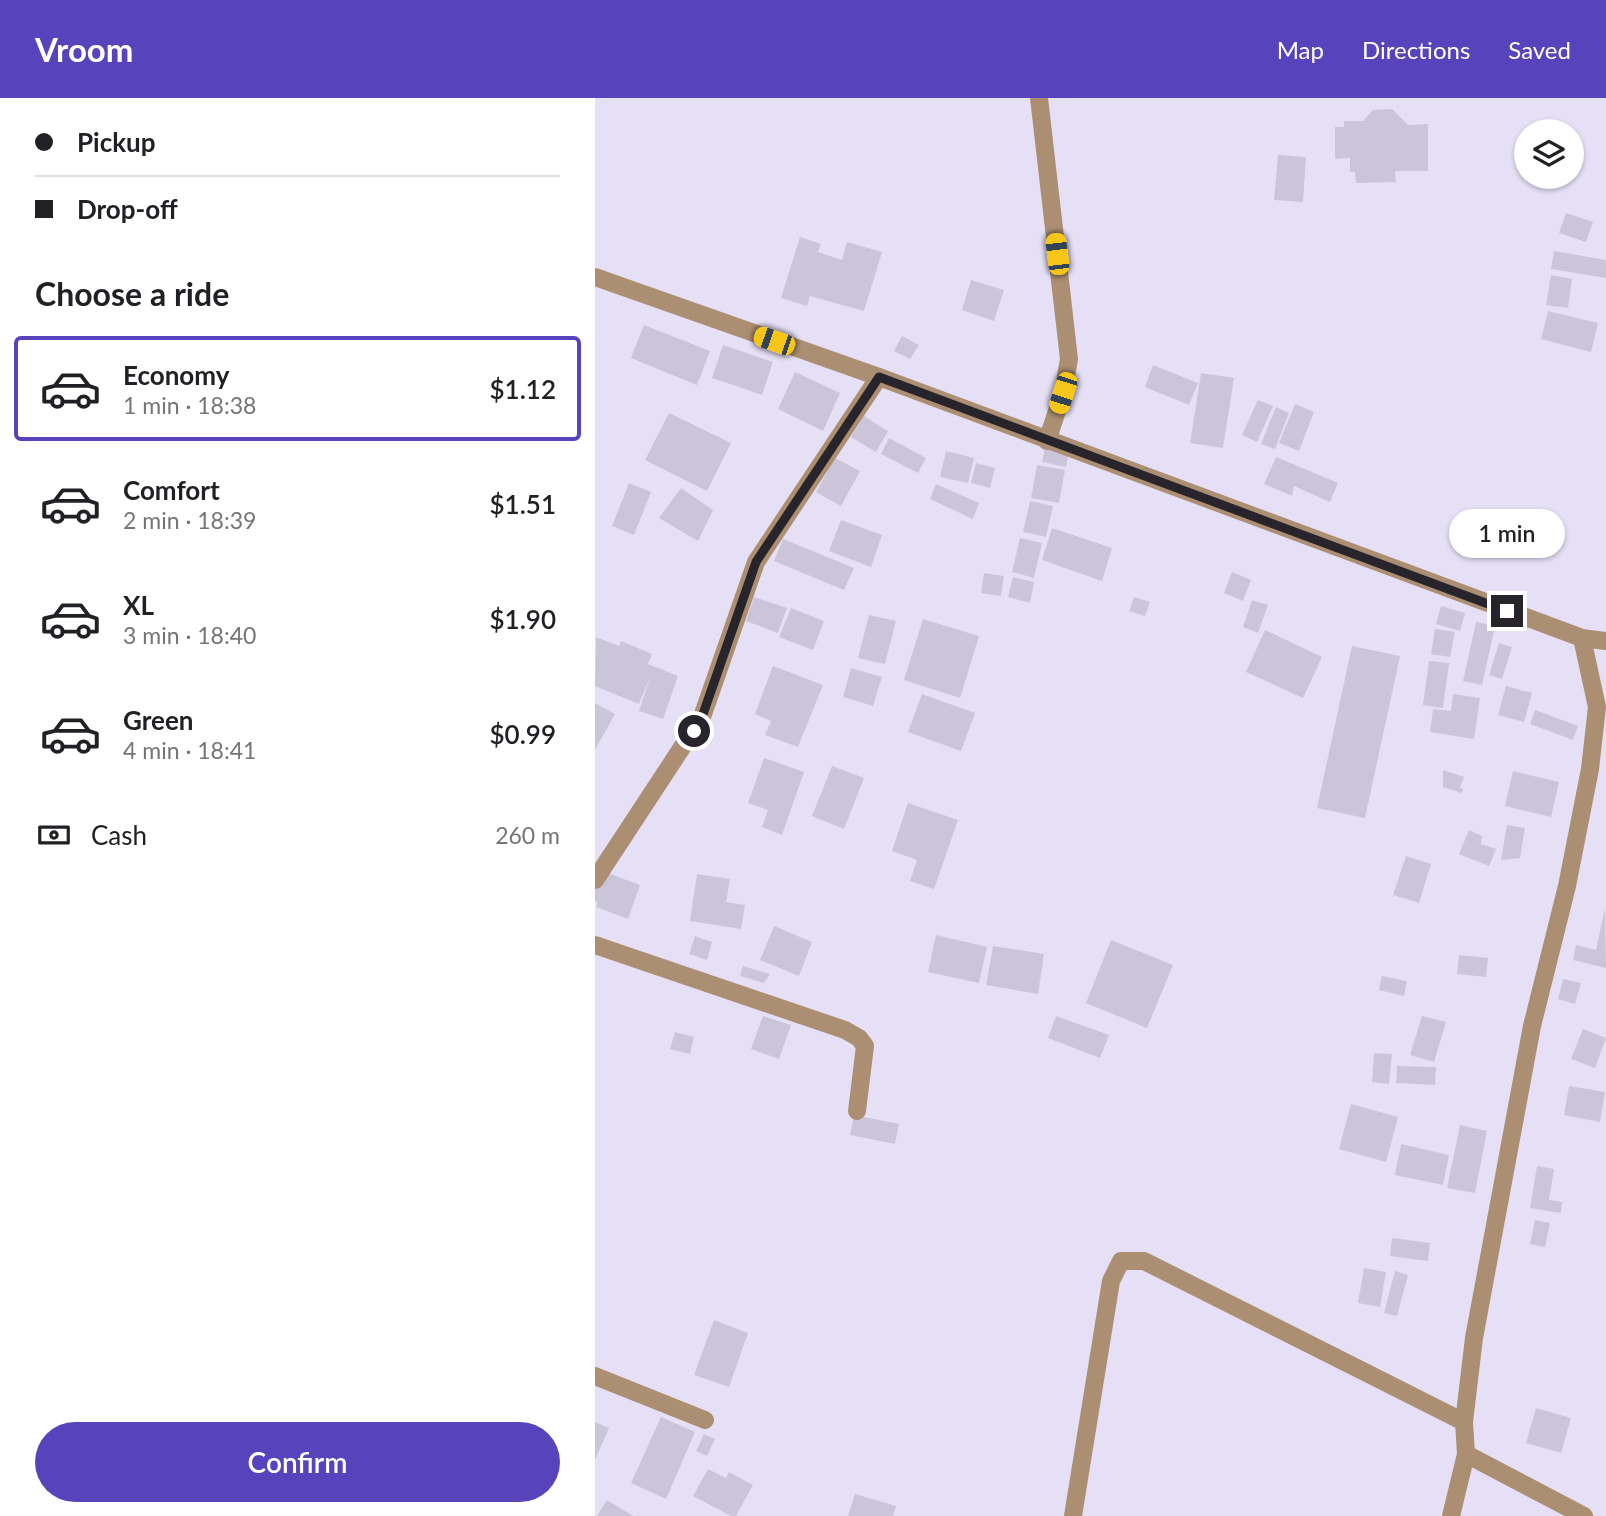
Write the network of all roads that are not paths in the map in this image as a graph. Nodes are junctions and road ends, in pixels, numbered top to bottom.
1 (1039, 98) edge
2 (595, 277) edge
3 (879, 377) junction
4 (1047, 441) junction
5 (1583, 638) junction
6 (1606, 641) edge
7 (595, 880) edge
8 (595, 945) edge
9 (857, 1111) dead end
10 (595, 1376) edge
11 (705, 1420) dead end
12 (1465, 1422) junction
13 (1466, 1454) junction
14 (1073, 1516) edge
15 (1451, 1516) edge
16 (1584, 1516) edge

1 - 4 street
2 - 3 street
3 - 4 street
3 - 7 street
4 - 5 street
5 - 6 street
5 - 12 street
8 - 9 street
10 - 11 street
12 - 13 street
12 - 14 street
13 - 15 street
13 - 16 street

